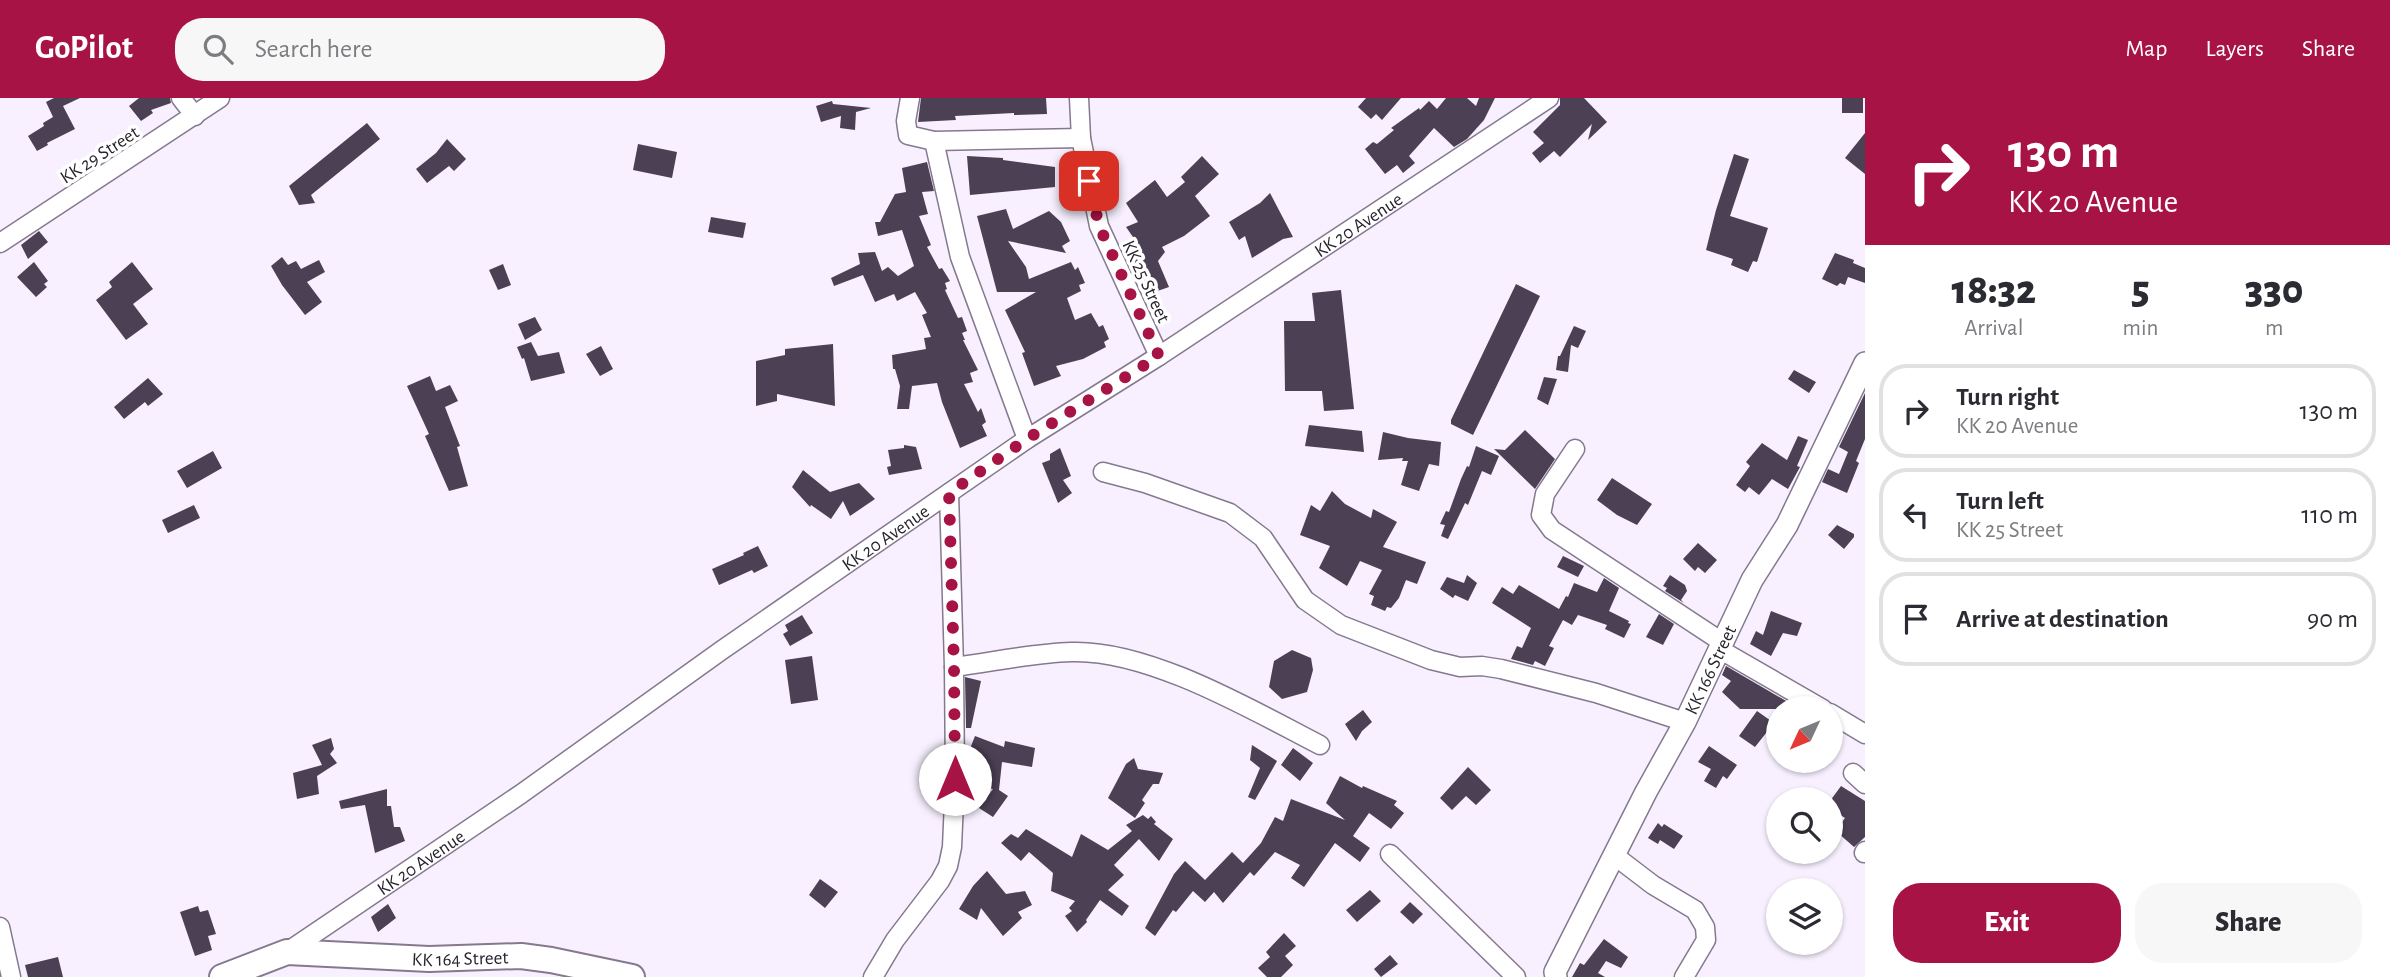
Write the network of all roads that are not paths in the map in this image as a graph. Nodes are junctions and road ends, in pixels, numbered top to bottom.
1 (181, 98) edge
2 (220, 98) edge
3 (910, 98) edge
4 (1079, 98) edge
5 (1549, 98) edge
6 (195, 116) junction
7 (1081, 138) junction
8 (934, 141) junction
9 (0, 243) edge
10 (1159, 356) junction
11 (1865, 363) edge
12 (1027, 439) junction
13 (1575, 449) dead end
14 (1103, 472) dead end
15 (949, 493) junction
16 (1721, 645) junction
17 (954, 667) junction
18 (1802, 696) edge
19 (1843, 721) edge
20 (1685, 722) junction
21 (1865, 734) edge
22 (1320, 745) dead end
23 (1390, 854) dead end
24 (1615, 856) junction
25 (0, 927) edge
26 (287, 952) junction
27 (1554, 975) edge
28 (11, 977) edge
29 (222, 977) edge
30 (632, 977) edge
31 (873, 977) edge
32 (1516, 977) edge
33 (1684, 977) edge

1 - 6 street
2 - 6 street, KK 29 Street
3 - 8 street
4 - 7 street, KK 25 Street
5 - 10 street, KK 20 Avenue
6 - 9 street, KK 29 Street
7 - 8 street
7 - 10 street, KK 25 Street
8 - 12 street
10 - 12 street, KK 20 Avenue
11 - 16 street, KK 166 Street
12 - 15 street, KK 20 Avenue
13 - 16 street
14 - 20 street
15 - 17 street
15 - 26 street, KK 20 Avenue
16 - 18 street
16 - 20 street, KK 166 Street
17 - 22 street
17 - 31 street
19 - 21 street
20 - 24 street, KK 166 Street
23 - 32 street
24 - 27 street, KK 166 Street
24 - 33 street
25 - 28 street
26 - 29 main road, KK 20 Avenue
26 - 30 main road, KK 164 Street

